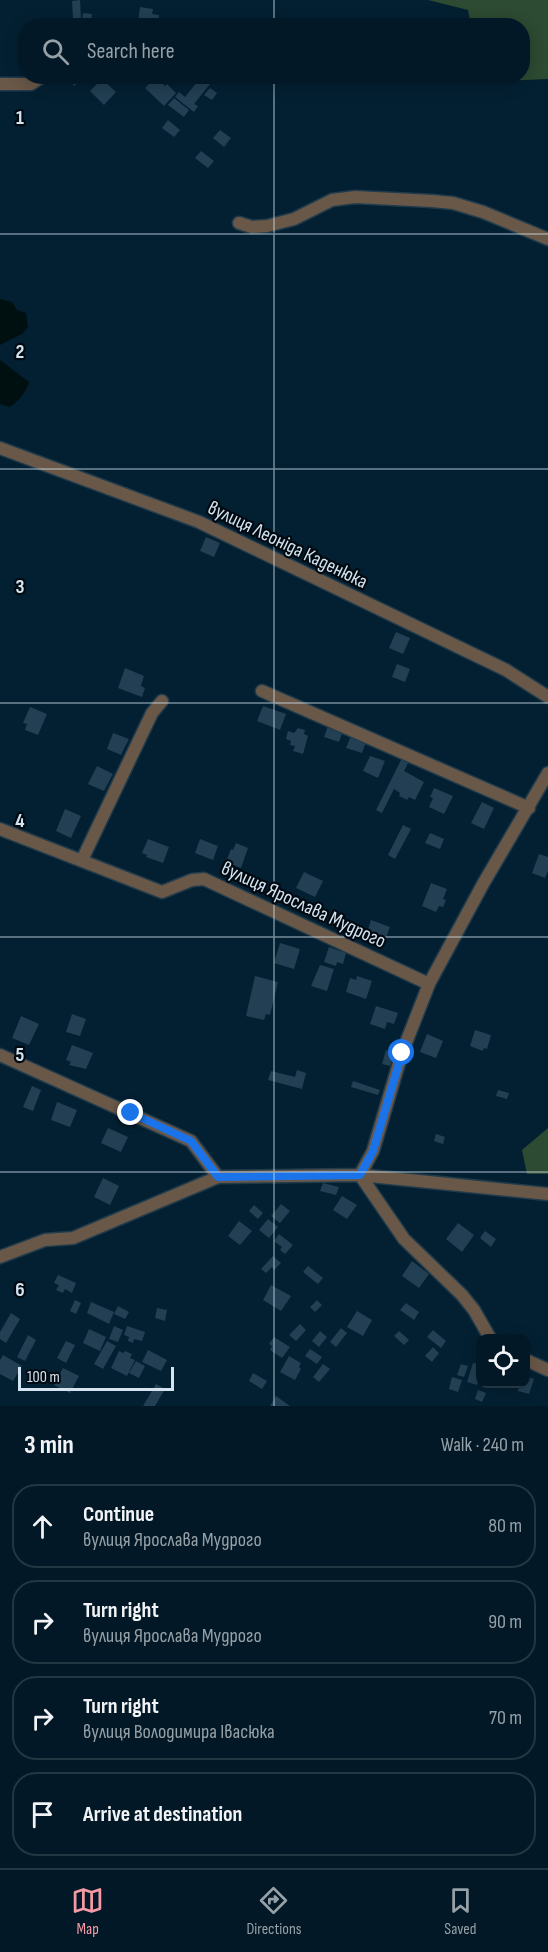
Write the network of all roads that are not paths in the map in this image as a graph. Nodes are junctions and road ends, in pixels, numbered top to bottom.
1 (0, 84) edge
2 (18, 84) edge
3 (239, 223) dead end
4 (548, 239) edge
5 (0, 448) edge
6 (262, 691) dead end
7 (548, 697) edge
8 (162, 701) dead end
9 (548, 773) edge
10 (529, 808) junction
11 (0, 829) edge
12 (82, 860) junction
13 (429, 984) junction
14 (0, 1055) edge
15 (360, 1175) junction
16 (218, 1177) junction
17 (548, 1194) edge
18 (0, 1257) edge
19 (488, 1334) edge
20 (530, 1362) edge
21 (548, 1370) edge

1 - 2 street
3 - 4 street
5 - 7 street, вулиця Леоніда Каденюка
6 - 10 street
8 - 12 street
9 - 10 street
10 - 13 street
11 - 12 street
12 - 13 street, вулиця Ярослава Мудрого
13 - 15 street
14 - 16 street
15 - 16 street
15 - 17 street
15 - 19 street
16 - 18 street
20 - 21 street

